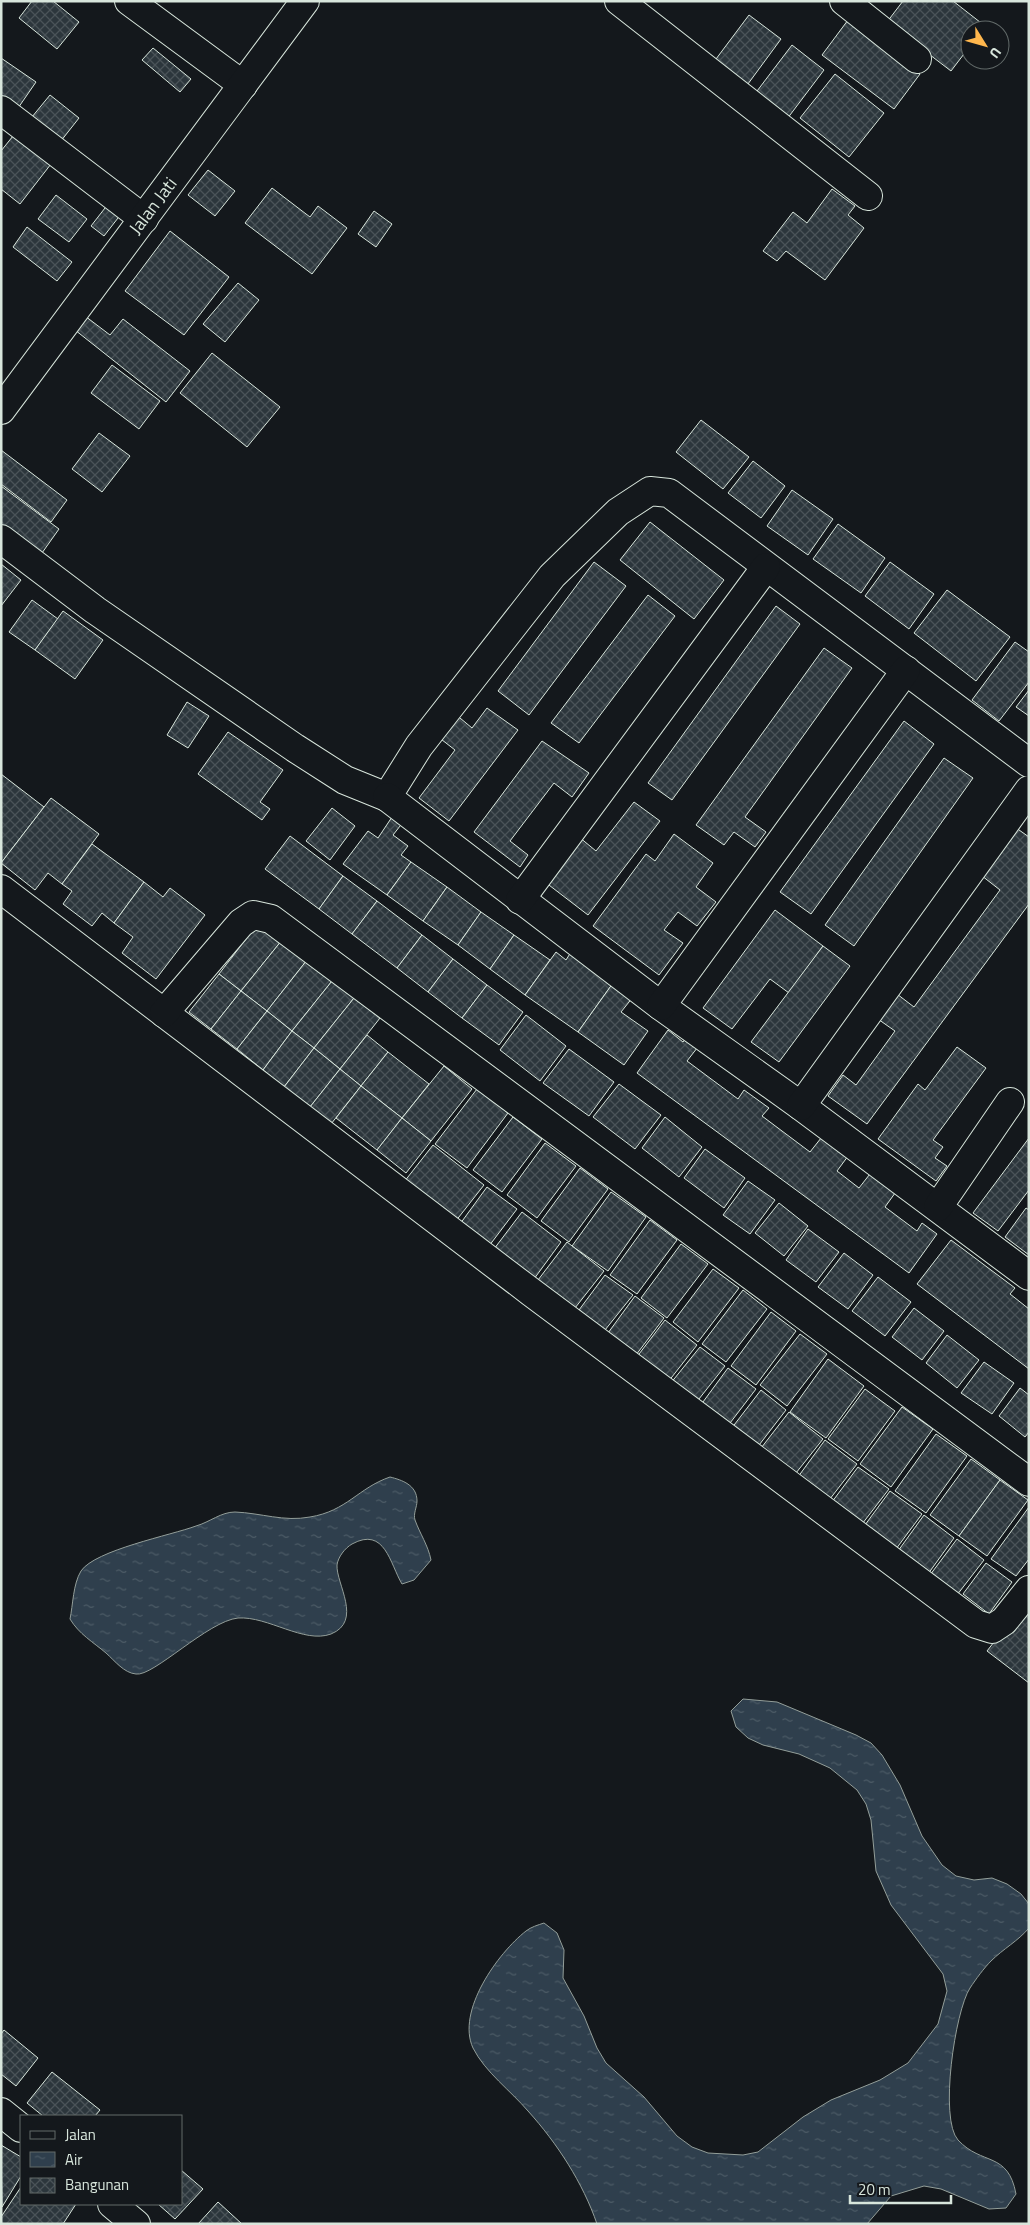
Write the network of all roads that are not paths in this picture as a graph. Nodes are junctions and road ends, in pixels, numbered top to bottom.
1 (129, 1) edge
2 (305, 1) edge
3 (619, 1) edge
4 (844, 1) edge
5 (917, 59) dead end
6 (243, 85) junction
7 (1, 110) edge
8 (868, 196) dead end
9 (144, 219) junction
10 (1, 410) edge
11 (1, 539) edge
12 (766, 566) junction
13 (906, 670) junction
14 (1029, 763) edge
15 (1029, 790) edge
16 (387, 797) junction
17 (1, 890) edge
18 (520, 900) junction
19 (662, 1006) junction
20 (164, 1013) junction
21 (1010, 1102) dead end
22 (801, 1106) junction
23 (938, 1207) junction
24 (1029, 1276) edge
25 (1029, 1482) edge
26 (1029, 1590) edge
27 (1, 2112) edge
28 (20, 2127) edge
29 (113, 2205) edge
30 (136, 2224) edge

1 - 6 street
2 - 6 street, Jalan Jati
3 - 8 street
4 - 5 street
6 - 9 street, Jalan Jati
7 - 9 street
9 - 10 street, Jalan Jati
11 - 16 street
12 - 13 street
12 - 16 street
12 - 18 street
13 - 14 street
13 - 19 street
15 - 22 street
16 - 18 street
17 - 20 street
18 - 19 street
19 - 22 street
20 - 25 street
20 - 26 street
21 - 23 street
22 - 23 street
23 - 24 street
27 - 28 street
29 - 30 street

